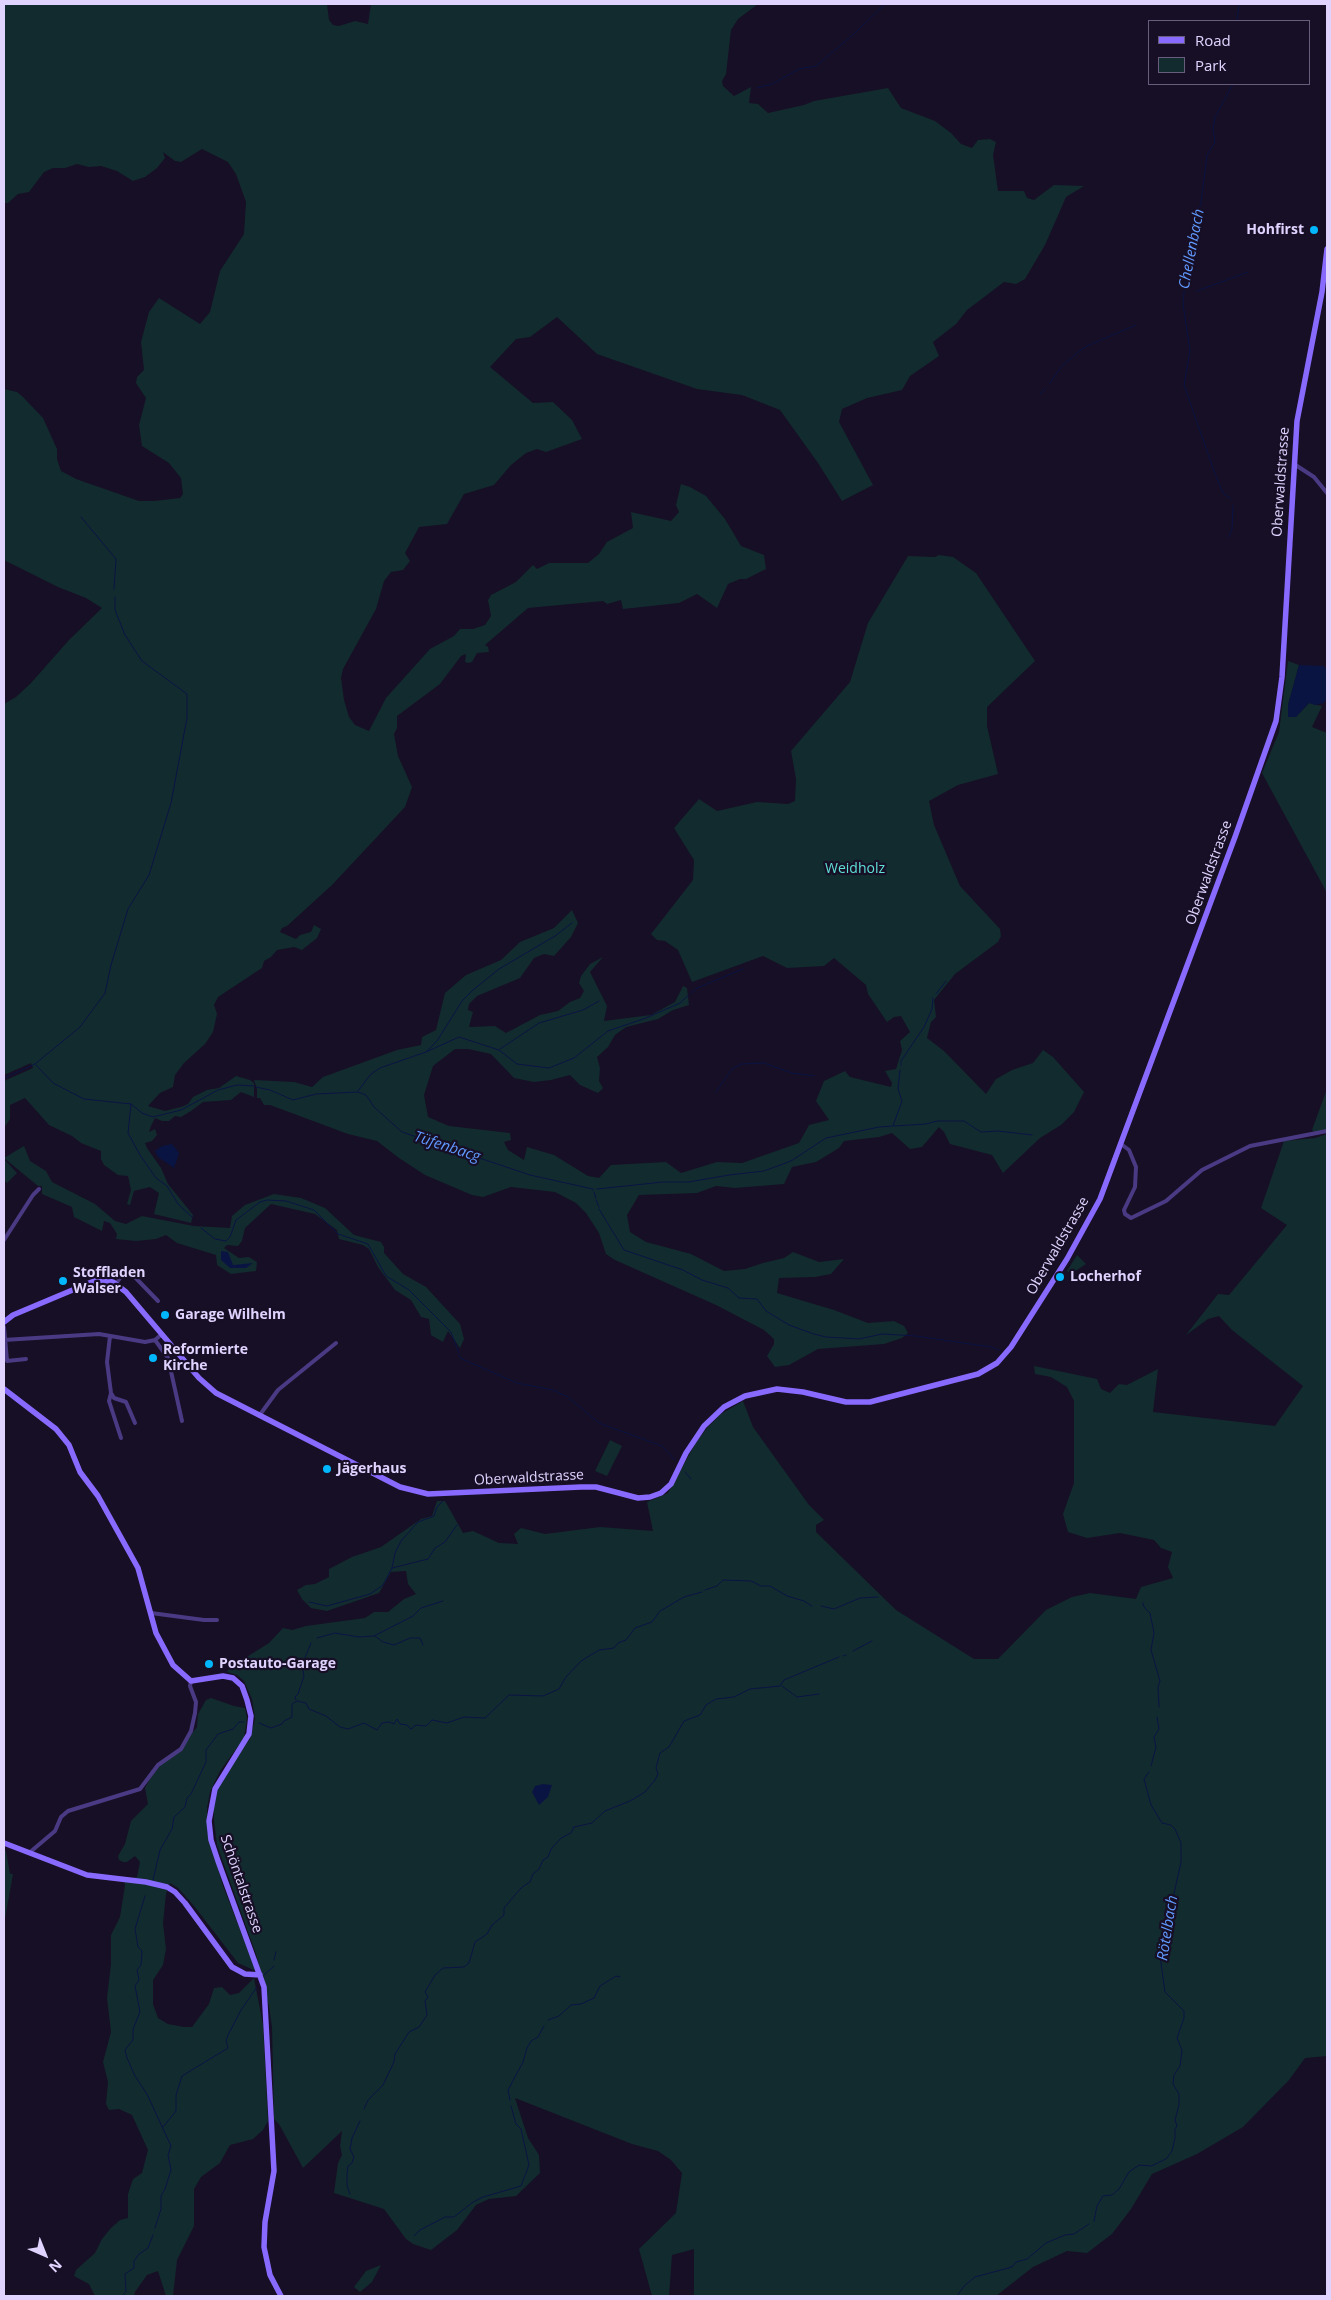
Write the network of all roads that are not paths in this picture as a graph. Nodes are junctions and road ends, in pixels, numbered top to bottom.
1 (1327, 249) edge
2 (1326, 270) edge
3 (1325, 286) edge
4 (1294, 464) junction
5 (1327, 493) edge
6 (1327, 1131) edge
7 (1121, 1144) junction
8 (39, 1190) dead end
9 (4, 1240) edge
10 (116, 1284) junction
11 (158, 1301) dead end
12 (4, 1322) edge
13 (4, 1326) edge
14 (162, 1334) junction
15 (110, 1336) junction
16 (155, 1340) junction
17 (4, 1341) edge
18 (336, 1343) dead end
19 (26, 1360) dead end
20 (4, 1389) edge
21 (111, 1393) junction
22 (259, 1416) junction
23 (182, 1422) dead end
24 (135, 1423) dead end
25 (121, 1438) dead end
26 (151, 1613) junction
27 (218, 1620) dead end
28 (191, 1681) junction
29 (4, 1843) edge
30 (29, 1853) junction
31 (260, 1975) junction
32 (281, 2296) edge

1 - 2 street, Oberwaldstrasse
2 - 3 street, Oberwaldstrasse
3 - 4 street, Oberwaldstrasse
4 - 5 street
4 - 7 street, Oberwaldstrasse
6 - 7 street
7 - 22 street, Oberwaldstrasse
8 - 9 street
10 - 11 street
10 - 12 street
10 - 14 street, Oberwaldstrasse
13 - 17 street
14 - 16 street
14 - 22 street, Oberwaldstrasse
15 - 16 street
15 - 17 street
15 - 21 street
16 - 23 street
17 - 19 street
18 - 22 street
20 - 26 street
21 - 24 street
21 - 25 street
26 - 27 street
26 - 28 street
28 - 30 street
28 - 31 street, Schöntalstrasse
29 - 30 street
30 - 31 street
31 - 32 street, Schöntalstrasse

